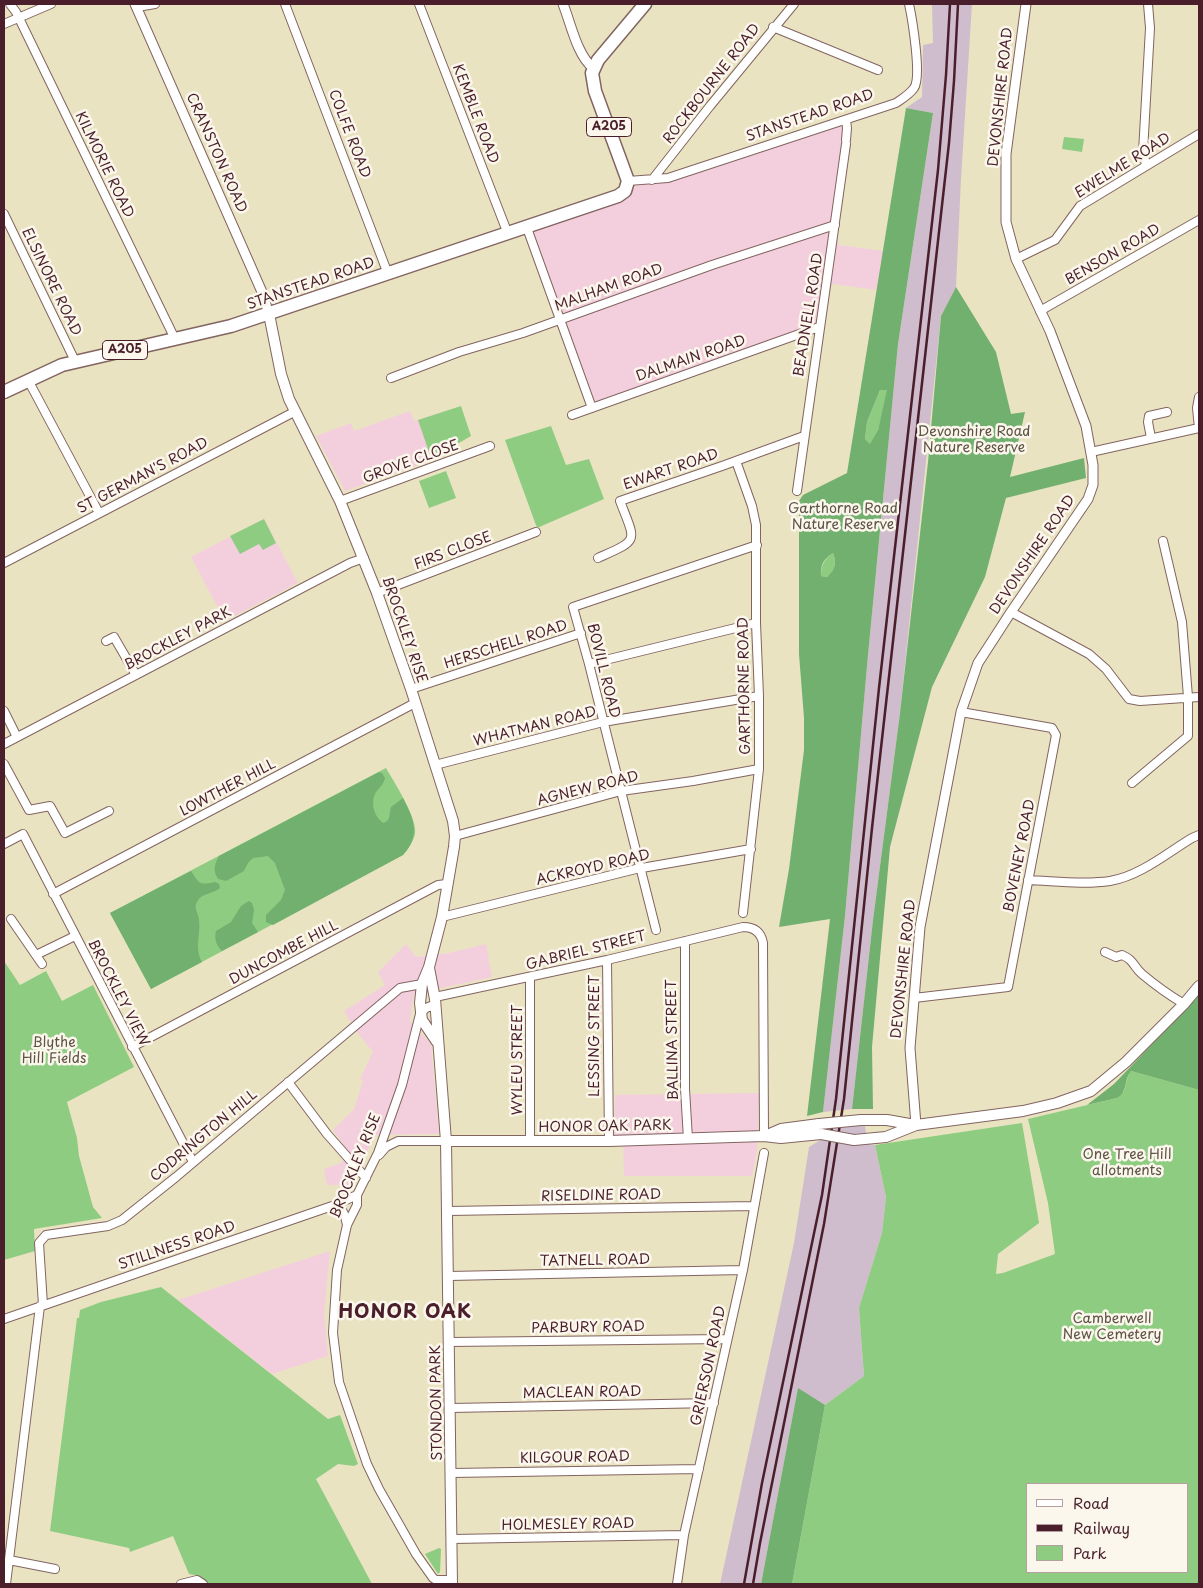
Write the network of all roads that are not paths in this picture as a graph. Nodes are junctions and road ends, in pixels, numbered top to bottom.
1 (51, 4) edge
2 (155, 4) edge
3 (285, 4) edge
4 (419, 4) edge
5 (563, 4) edge
6 (645, 4) edge
7 (794, 4) edge
8 (909, 4) edge
9 (1026, 4) edge
10 (1148, 4) edge
11 (11, 6) edge
12 (136, 6) edge
13 (18, 18) junction
14 (4, 24) edge
15 (774, 27) junction
16 (593, 68) junction
17 (878, 70) dead end
18 (846, 120) junction
19 (1199, 134) edge
20 (1146, 165) junction
21 (652, 180) junction
22 (627, 186) junction
23 (4, 214) edge
24 (1199, 220) edge
25 (835, 225) junction
26 (527, 228) junction
27 (508, 234) junction
28 (1016, 259) junction
29 (388, 274) junction
30 (1040, 311) junction
31 (269, 314) junction
32 (559, 320) junction
33 (819, 327) junction
34 (175, 339) junction
35 (76, 361) junction
36 (391, 378) dead end
37 (28, 380) junction
38 (4, 392) edge
39 (1199, 397) edge
40 (592, 408) junction
41 (294, 412) junction
42 (1167, 412) dead end
43 (572, 415) dead end
44 (1199, 428) edge
45 (804, 436) junction
46 (1151, 438) junction
47 (490, 446) dead end
48 (1091, 452) junction
49 (736, 461) junction
50 (797, 491) dead end
51 (340, 500) junction
52 (99, 513) junction
53 (536, 532) dead end
54 (1163, 541) dead end
55 (757, 545) junction
56 (364, 558) junction
57 (598, 558) dead end
58 (4, 563) edge
59 (377, 593) junction
60 (1011, 612) junction
61 (756, 623) junction
62 (581, 633) junction
63 (106, 641) dead end
64 (589, 664) junction
65 (136, 675) junction
66 (411, 689) junction
67 (760, 696) junction
68 (1188, 697) junction
69 (1199, 697) edge
70 (415, 703) junction
71 (4, 711) edge
72 (961, 712) junction
73 (603, 722) junction
74 (17, 737) junction
75 (4, 744) edge
76 (4, 764) edge
77 (435, 765) junction
78 (759, 768) junction
79 (1132, 783) dead end
80 (621, 791) junction
81 (109, 811) dead end
82 (1199, 835) edge
83 (455, 836) junction
84 (4, 844) edge
85 (751, 849) junction
86 (641, 868) junction
87 (1028, 880) junction
88 (447, 884) junction
89 (53, 894) junction
90 (743, 913) dead end
91 (442, 917) junction
92 (11, 919) dead end
93 (656, 930) dead end
94 (75, 936) junction
95 (684, 941) junction
96 (1105, 952) dead end
97 (36, 955) junction
98 (607, 960) junction
99 (42, 964) dead end
100 (429, 967) junction
101 (530, 978) junction
102 (422, 984) junction
103 (1199, 986) edge
104 (435, 997) junction
105 (914, 998) junction
106 (1184, 1004) junction
107 (436, 1009) junction
108 (420, 1014) junction
109 (436, 1021) junction
110 (426, 1026) junction
111 (438, 1042) junction
112 (132, 1047) junction
113 (288, 1082) junction
114 (389, 1124) junction
115 (916, 1125) junction
116 (820, 1129) junction
117 (764, 1136) junction
118 (688, 1139) junction
119 (446, 1141) junction
120 (609, 1141) junction
121 (398, 1142) junction
122 (530, 1142) junction
123 (764, 1153) dead end
124 (374, 1160) junction
125 (194, 1162) junction
126 (366, 1178) junction
127 (357, 1195) junction
128 (335, 1205) junction
129 (754, 1206) junction
130 (448, 1211) junction
131 (347, 1225) junction
132 (742, 1270) junction
133 (449, 1276) junction
134 (42, 1305) junction
135 (4, 1319) edge
136 (727, 1339) junction
137 (449, 1342) junction
138 (714, 1403) junction
139 (451, 1408) junction
140 (699, 1469) junction
141 (452, 1473) junction
142 (684, 1535) junction
143 (452, 1539) junction
144 (9, 1560) junction
145 (55, 1569) dead end
146 (452, 1582) edge
147 (6, 1584) edge
148 (182, 1584) edge
149 (203, 1584) edge
150 (677, 1584) edge

1 - 13 street
2 - 12 street
3 - 29 street, COLFE ROAD
4 - 27 street, KEMBLE ROAD
5 - 16 street
6 - 16 highway
7 - 15 street, ROCKBOURNE ROAD
8 - 18 street, STANSTEAD ROAD
9 - 28 street, DEVONSHIRE ROAD
10 - 20 street
11 - 13 street, KILMORIE ROAD
12 - 31 street, CRANSTON ROAD
13 - 14 street
13 - 34 street, KILMORIE ROAD
15 - 17 street
15 - 21 street, ROCKBOURNE ROAD
16 - 22 highway, A205
18 - 21 street, STANSTEAD ROAD
18 - 25 street, BEADNELL ROAD
19 - 20 street, EWELME ROAD
20 - 28 street, EWELME ROAD
21 - 22 street, STANSTEAD ROAD
22 - 26 highway, STANSTEAD ROAD / A205
23 - 35 street, ELSINORE ROAD
24 - 30 street, BENSON ROAD
25 - 32 street, MALHAM ROAD
25 - 33 street, BEADNELL ROAD
26 - 27 highway, STANSTEAD ROAD / A205
26 - 32 street
27 - 29 highway, STANSTEAD ROAD / A205
28 - 30 street, DEVONSHIRE ROAD
29 - 31 highway, STANSTEAD ROAD / A205
30 - 48 street, DEVONSHIRE ROAD
31 - 34 highway, STANSTEAD ROAD / A205
31 - 41 main road, BROCKLEY RISE
32 - 36 street, MALHAM ROAD
32 - 40 street
33 - 40 street, DALMAIN ROAD
33 - 45 street, BEADNELL ROAD
34 - 35 highway, STANSTEAD ROAD / A205
35 - 37 highway, STANSTEAD ROAD / A205
37 - 38 highway, STANSTEAD ROAD / A205
37 - 52 street
39 - 44 street
40 - 43 street, DALMAIN ROAD
41 - 51 main road, BROCKLEY RISE
41 - 52 street, ST GERMAN'S ROAD
42 - 46 street
44 - 46 street
45 - 49 street, EWART ROAD
45 - 50 street, BEADNELL ROAD
46 - 48 street
47 - 51 street, GROVE CLOSE
48 - 60 street, DEVONSHIRE ROAD
49 - 55 street, GARTHORNE ROAD
49 - 57 street, EWART ROAD
51 - 56 main road, BROCKLEY RISE
52 - 58 street, ST GERMAN'S ROAD
53 - 59 street, FIRS CLOSE
54 - 68 street
55 - 61 street, GARTHORNE ROAD
55 - 62 street, BOVILL ROAD
56 - 59 main road, BROCKLEY RISE
56 - 65 street, BROCKLEY PARK
59 - 66 main road, BROCKLEY RISE
60 - 68 street
60 - 72 street, DEVONSHIRE ROAD
61 - 64 street
61 - 67 street, GARTHORNE ROAD
62 - 64 street, BOVILL ROAD
62 - 66 street, HERSCHELL ROAD
63 - 65 street
64 - 73 street, BOVILL ROAD
65 - 74 street, BROCKLEY PARK
66 - 70 main road, BROCKLEY RISE
67 - 73 street, WHATMAN ROAD
67 - 78 street, GARTHORNE ROAD
68 - 69 street
68 - 79 street
70 - 77 main road, BROCKLEY RISE
70 - 89 street, LOWTHER HILL
71 - 74 street
72 - 87 street, BOVENEY ROAD
72 - 105 street, DEVONSHIRE ROAD
73 - 77 street, WHATMAN ROAD
73 - 80 street, BOVILL ROAD
74 - 75 street, BROCKLEY PARK
76 - 81 street
77 - 83 main road, BROCKLEY RISE
78 - 80 street, AGNEW ROAD
78 - 85 street, GARTHORNE ROAD
80 - 83 street, AGNEW ROAD
80 - 86 street, BOVILL ROAD
82 - 87 street
83 - 88 main road, BROCKLEY RISE
84 - 89 street, BROCKLEY VIEW
85 - 86 street, ACKROYD ROAD
85 - 90 street, GARTHORNE ROAD
86 - 91 street, ACKROYD ROAD
86 - 93 street, BOVILL ROAD
87 - 105 street, BOVENEY ROAD
88 - 91 main road, BROCKLEY RISE
88 - 112 street, DUNCOMBE HILL
89 - 94 street, BROCKLEY VIEW
91 - 100 main road, BROCKLEY RISE
92 - 97 street
94 - 97 street
94 - 112 street, BROCKLEY VIEW
95 - 98 street, GABRIEL STREET
95 - 117 street, GABRIEL STREET
95 - 118 street, BALLINA STREET
96 - 106 street
97 - 99 street
98 - 101 street, GABRIEL STREET
98 - 120 street, LESSING STREET
100 - 102 main road
100 - 104 main road, STONDON PARK
101 - 104 street, GABRIEL STREET
101 - 122 street, WYLEU STREET
102 - 108 main road
102 - 113 street, CODRINGTON HILL
103 - 106 main road, HONOR OAK PARK
104 - 107 main road, STONDON PARK
105 - 115 street, DEVONSHIRE ROAD
106 - 115 main road, HONOR OAK PARK
107 - 108 street
107 - 109 main road, STONDON PARK
108 - 110 main road
108 - 114 street, BROCKLEY RISE
109 - 110 main road
109 - 111 main road, STONDON PARK
110 - 111 main road
111 - 119 main road, STONDON PARK
112 - 125 street, BROCKLEY VIEW
113 - 125 street, CODRINGTON HILL
113 - 126 street
114 - 121 street
114 - 124 street, BROCKLEY RISE
115 - 116 main road, HONOR OAK PARK, bridge
115 - 116 main road, HONOR OAK PARK, bridge
116 - 117 main road, HONOR OAK PARK
117 - 118 main road, HONOR OAK PARK
118 - 120 main road, HONOR OAK PARK
119 - 121 street
119 - 122 main road, HONOR OAK PARK
119 - 130 main road, STONDON PARK
120 - 122 main road, HONOR OAK PARK
121 - 124 street
123 - 129 street, GRIERSON ROAD
124 - 126 street, BROCKLEY RISE
125 - 134 street, CODRINGTON HILL
126 - 127 street, BROCKLEY RISE
127 - 128 street, STILLNESS ROAD
127 - 131 street, BROCKLEY RISE
128 - 131 street
128 - 134 street, STILLNESS ROAD
129 - 130 street, RISELDINE ROAD
129 - 132 street, GRIERSON ROAD
130 - 133 main road, STONDON PARK
131 - 146 street, BROCKLEY RISE
132 - 133 street, TATNELL ROAD
132 - 136 street, GRIERSON ROAD
133 - 137 main road, STONDON PARK
134 - 135 street, STILLNESS ROAD
134 - 144 street, CODRINGTON HILL
136 - 137 street, PARBURY ROAD
136 - 138 street, GRIERSON ROAD
137 - 139 main road, STONDON PARK
138 - 139 street, MACLEAN ROAD
138 - 140 street, GRIERSON ROAD
139 - 141 main road, STONDON PARK
140 - 141 street, KILGOUR ROAD
140 - 142 street, GRIERSON ROAD
141 - 143 main road, STONDON PARK
142 - 143 street, HOLMESLEY ROAD
142 - 150 street, GRIERSON ROAD
143 - 146 main road, STONDON PARK
144 - 145 street
144 - 147 street, CODRINGTON HILL
148 - 149 street

